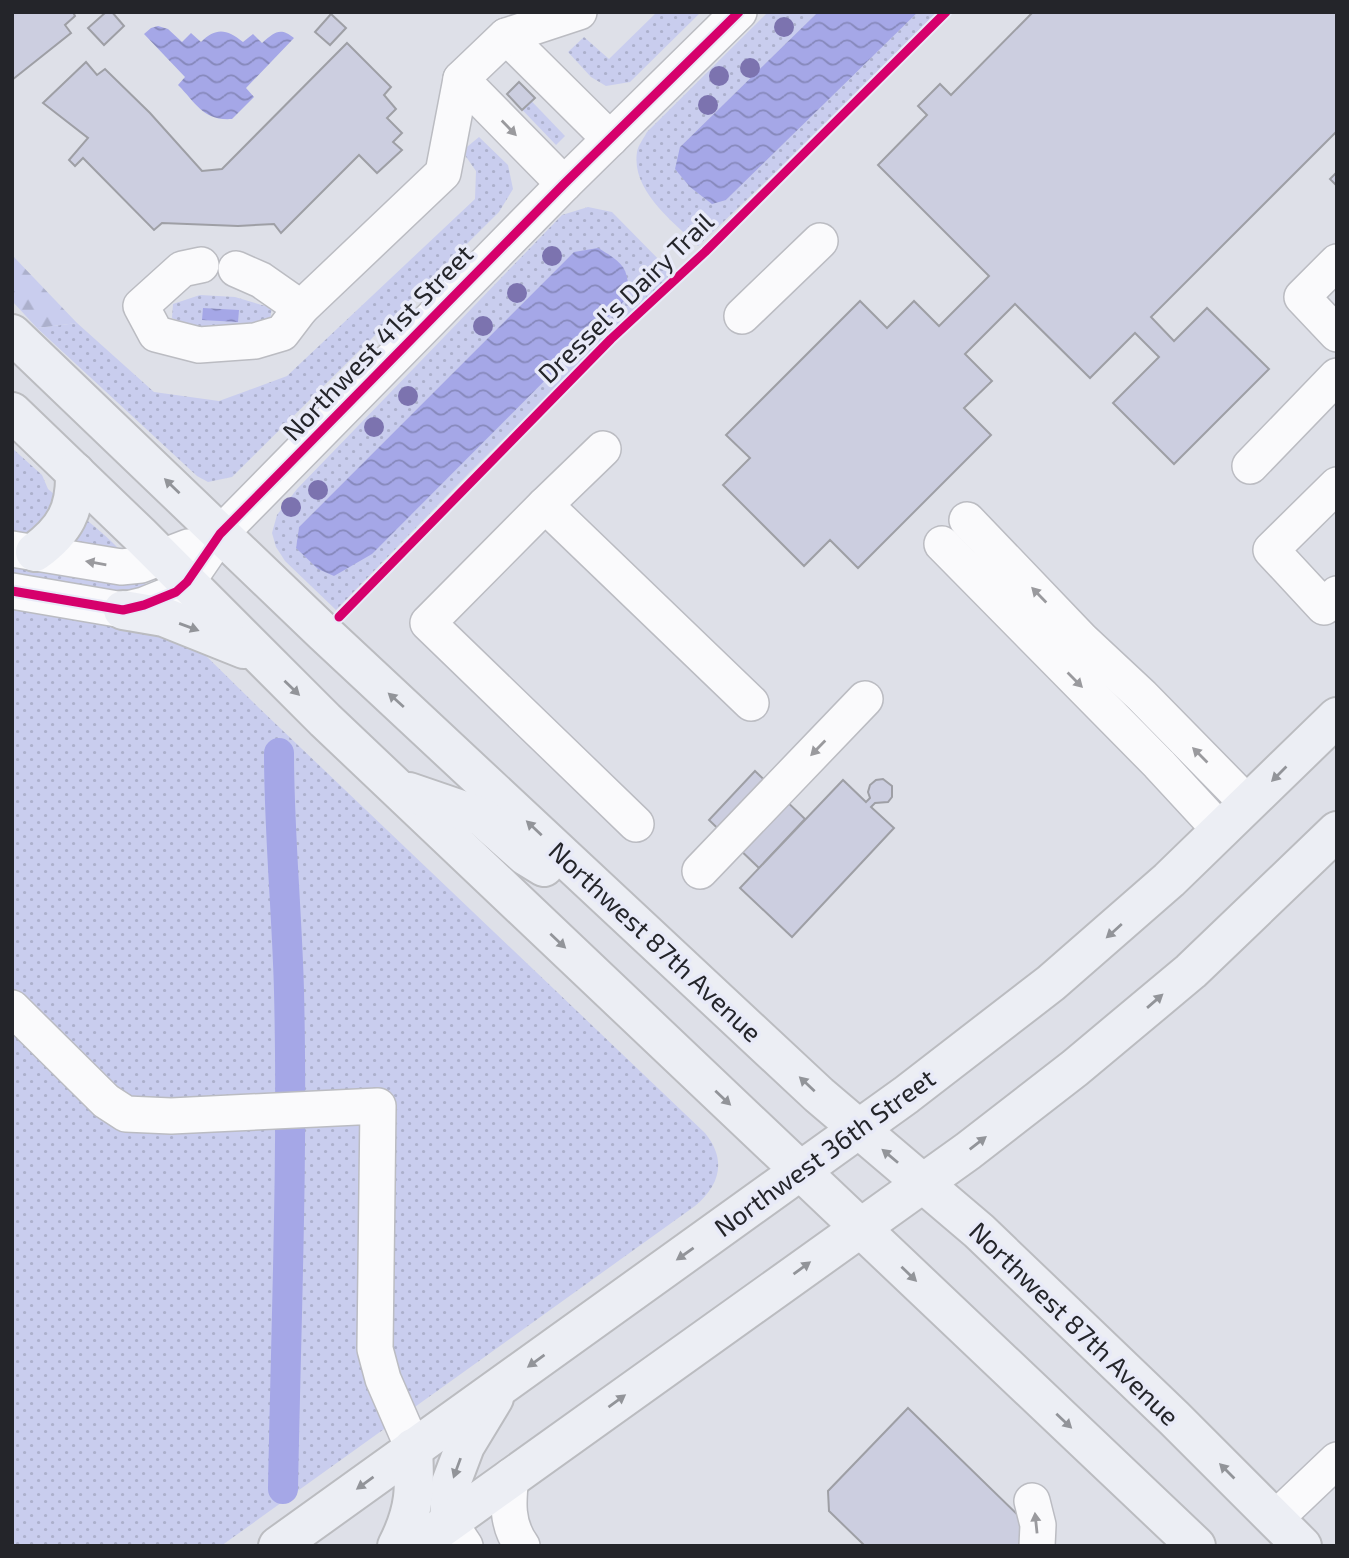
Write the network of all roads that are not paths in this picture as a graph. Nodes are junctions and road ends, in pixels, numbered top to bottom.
1 (579, 12) edge
2 (739, 12) edge
3 (506, 36) junction
4 (461, 79) junction
5 (610, 139) junction
6 (564, 184) junction
7 (820, 241) dead end
8 (1337, 262) edge
9 (201, 265) dead end
10 (236, 269) dead end
11 (301, 308) junction
12 (742, 316) dead end
13 (12, 334) edge
14 (1337, 334) edge
15 (1337, 376) edge
16 (12, 412) edge
17 (603, 449) dead end
18 (1250, 467) dead end
19 (75, 472) junction
20 (1337, 485) edge
21 (545, 505) junction
22 (967, 520) dead end
23 (220, 534) junction
24 (942, 544) dead end
25 (24, 551) edge
26 (175, 570) junction
27 (12, 592) edge
28 (1337, 594) edge
29 (123, 610) junction
30 (260, 656) junction
31 (865, 699) dead end
32 (751, 703) dead end
33 (1337, 717) edge
34 (397, 788) junction
35 (1248, 804) junction
36 (636, 824) dead end
37 (1221, 831) junction
38 (1337, 831) edge
39 (578, 869) junction
40 (700, 871) dead end
41 (12, 1008) edge
42 (859, 1129) junction
43 (801, 1171) junction
44 (922, 1183) junction
45 (860, 1227) junction
46 (500, 1386) junction
47 (413, 1448) junction
48 (1337, 1460) edge
49 (511, 1476) junction
50 (1032, 1501) dead end
51 (1275, 1519) junction
52 (457, 1534) edge
53 (278, 1546) edge
54 (397, 1546) edge
55 (416, 1546) edge
56 (522, 1546) edge
57 (1037, 1546) edge
58 (1196, 1546) edge
59 (1302, 1546) edge

1 - 3 street
2 - 5 street, Northwest 41st Street
3 - 4 street
3 - 5 street
4 -> 6 street
4 - 11 street
5 - 6 street, Northwest 41st Street
6 - 23 street, Northwest 41st Street
7 - 12 street
8 - 14 street
9 - 11 street
10 - 11 street
23 -> 13 main road, Northwest 87th Avenue
15 - 18 street
16 - 19 main road
17 - 21 street
19 - 25 main road
19 - 26 main road
20 - 28 street
21 - 32 street
21 - 36 street
35 -> 22 street
23 - 26 street, Northwest 41st Street
39 -> 23 main road, Northwest 87th Avenue
24 -> 37 street
26 -> 25 street, Northwest 41st Street
26 - 29 street, Northwest 41st Street
26 - 30 main road
27 - 29 street, Northwest 41st Street
29 -> 30 main road
30 -> 34 main road
31 -> 40 street
33 -> 35 main road, Northwest 36th Street
34 - 39 main road
34 -> 43 main road
35 - 37 main road, Northwest 36th Street
37 -> 42 main road, Northwest 36th Street
44 -> 38 main road
42 -> 39 main road, Northwest 87th Avenue
41 - 47 street
42 - 43 main road, Northwest 36th Street
44 -> 42 main road, Northwest 87th Avenue
43 - 45 main road
43 -> 46 main road, Northwest 36th Street
44 - 45 main road
51 -> 44 main road, Northwest 87th Avenue
49 -> 45 main road
45 -> 58 main road
46 - 47 main road, Northwest 36th Street
46 -> 52 main road
47 -> 53 main road, Northwest 36th Street
47 - 54 main road
48 - 51 street
49 - 52 main road
49 - 56 street
57 -> 50 street
51 - 59 main road, Northwest 87th Avenue
52 - 55 main road

